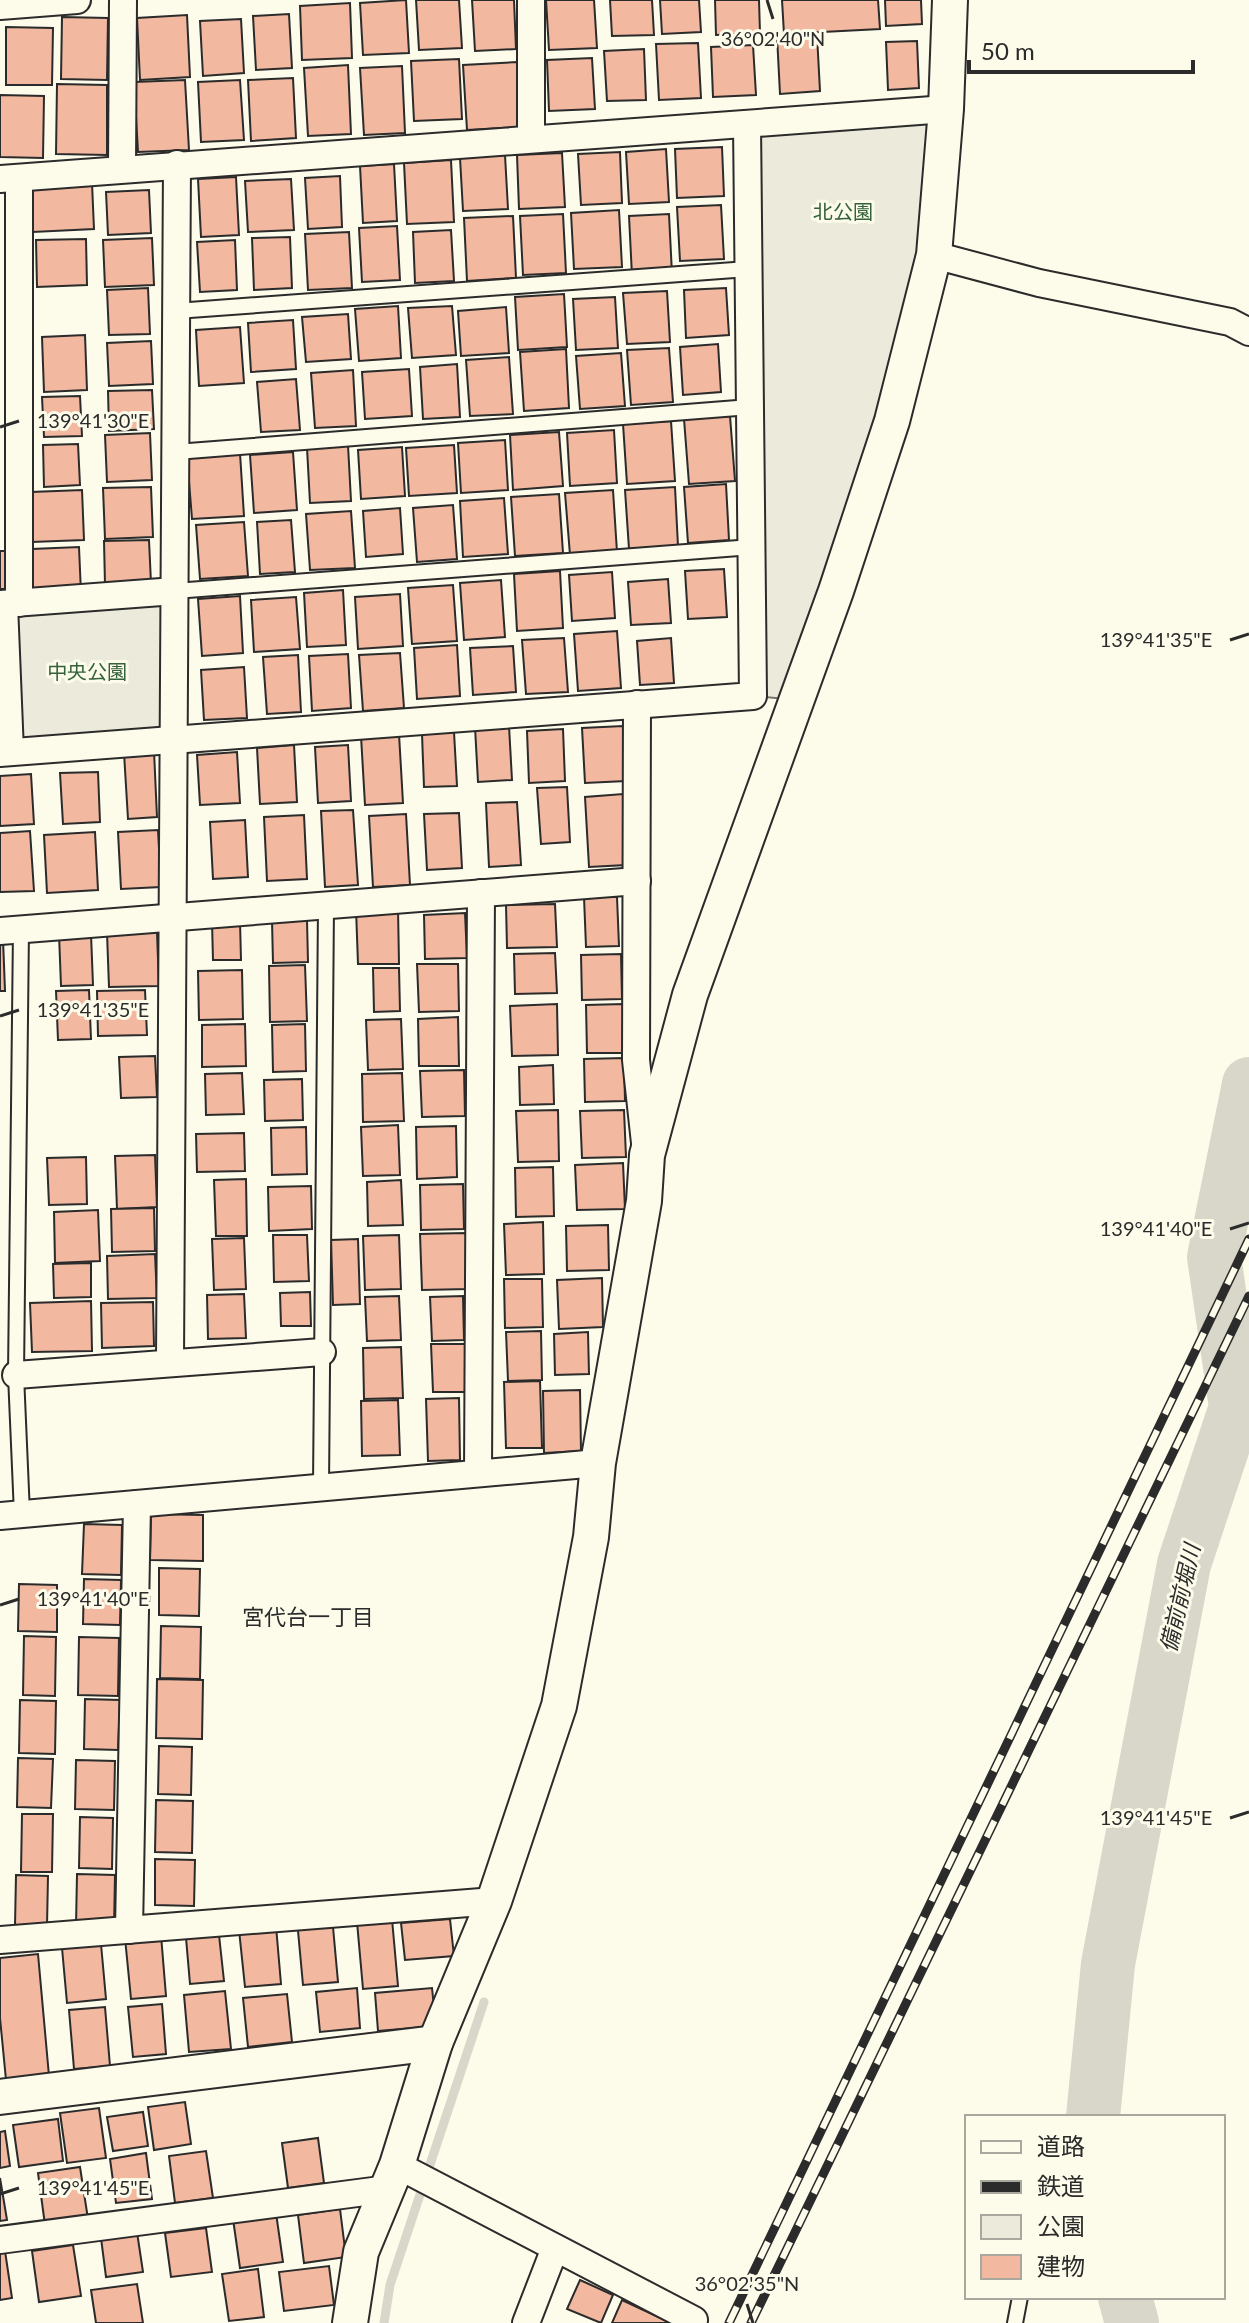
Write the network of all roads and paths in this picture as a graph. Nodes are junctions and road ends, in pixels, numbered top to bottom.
1 (77, 0) edge
2 (123, 0) edge
3 (531, 0) edge
4 (950, 0) edge
5 (0, 6) edge
6 (946, 109) junction
7 (747, 124) junction
8 (531, 139) junction
9 (177, 164) junction
10 (122, 169) junction
11 (10, 178) edge
12 (934, 255) junction
13 (748, 269) junction
14 (176, 311) junction
15 (1249, 332) edge
16 (750, 407) junction
17 (176, 452) junction
18 (752, 547) junction
19 (175, 591) junction
20 (8, 604) edge
21 (637, 704) junction
22 (174, 740) junction
23 (5, 752) edge
24 (637, 881) junction
25 (481, 893) junction
26 (326, 906) junction
27 (174, 918) junction
28 (11, 930) edge
29 (647, 1155) junction
30 (322, 1352) junction
31 (170, 1362) junction
32 (16, 1375) junction
33 (598, 1463) junction
34 (478, 1473) junction
35 (321, 1487) junction
36 (137, 1504) junction
37 (11, 1515) edge
38 (494, 1901) junction
39 (129, 1930) junction
40 (0, 1940) edge
41 (435, 2043) junction
42 (0, 2097) edge
43 (392, 2177) junction
44 (0, 2240) edge
45 (555, 2248) junction
46 (1020, 2299) edge
47 (345, 2322) edge
48 (526, 2323) edge
49 (692, 2323) edge
50 (1015, 2323) edge

1 - 5 street
2 - 10 street
3 - 8 street
4 - 6 street
6 - 7 street
6 - 12 street
7 - 8 street
7 - 13 street
8 - 9 street
9 - 10 street
9 - 14 street
10 - 11 street
11 - 20 street
12 - 15 street
12 - 29 street
13 - 14 lane
13 - 16 street
14 - 17 street
16 - 17 lane
16 - 18 street
17 - 19 street
18 - 19 lane
18 - 21 street
19 - 20 street
19 - 22 street
20 - 23 street
21 - 22 street
21 - 24 street
22 - 23 street
22 - 27 street
24 - 25 street
24 - 29 street
25 - 26 street
25 - 34 street
26 - 27 street
26 - 30 lane
27 - 28 street
27 - 31 street
28 - 32 lane
29 - 33 street
30 - 31 street
30 - 35 lane
31 - 32 street
32 - 37 lane
33 - 34 street
33 - 38 street
34 - 35 street
35 - 36 street
36 - 37 street
36 - 39 street
38 - 39 street
38 - 41 street
39 - 40 street
41 - 42 street
41 - 43 street
43 - 44 street
43 - 45 street
43 - 47 street
45 - 48 street
45 - 49 street
46 - 50 lane

